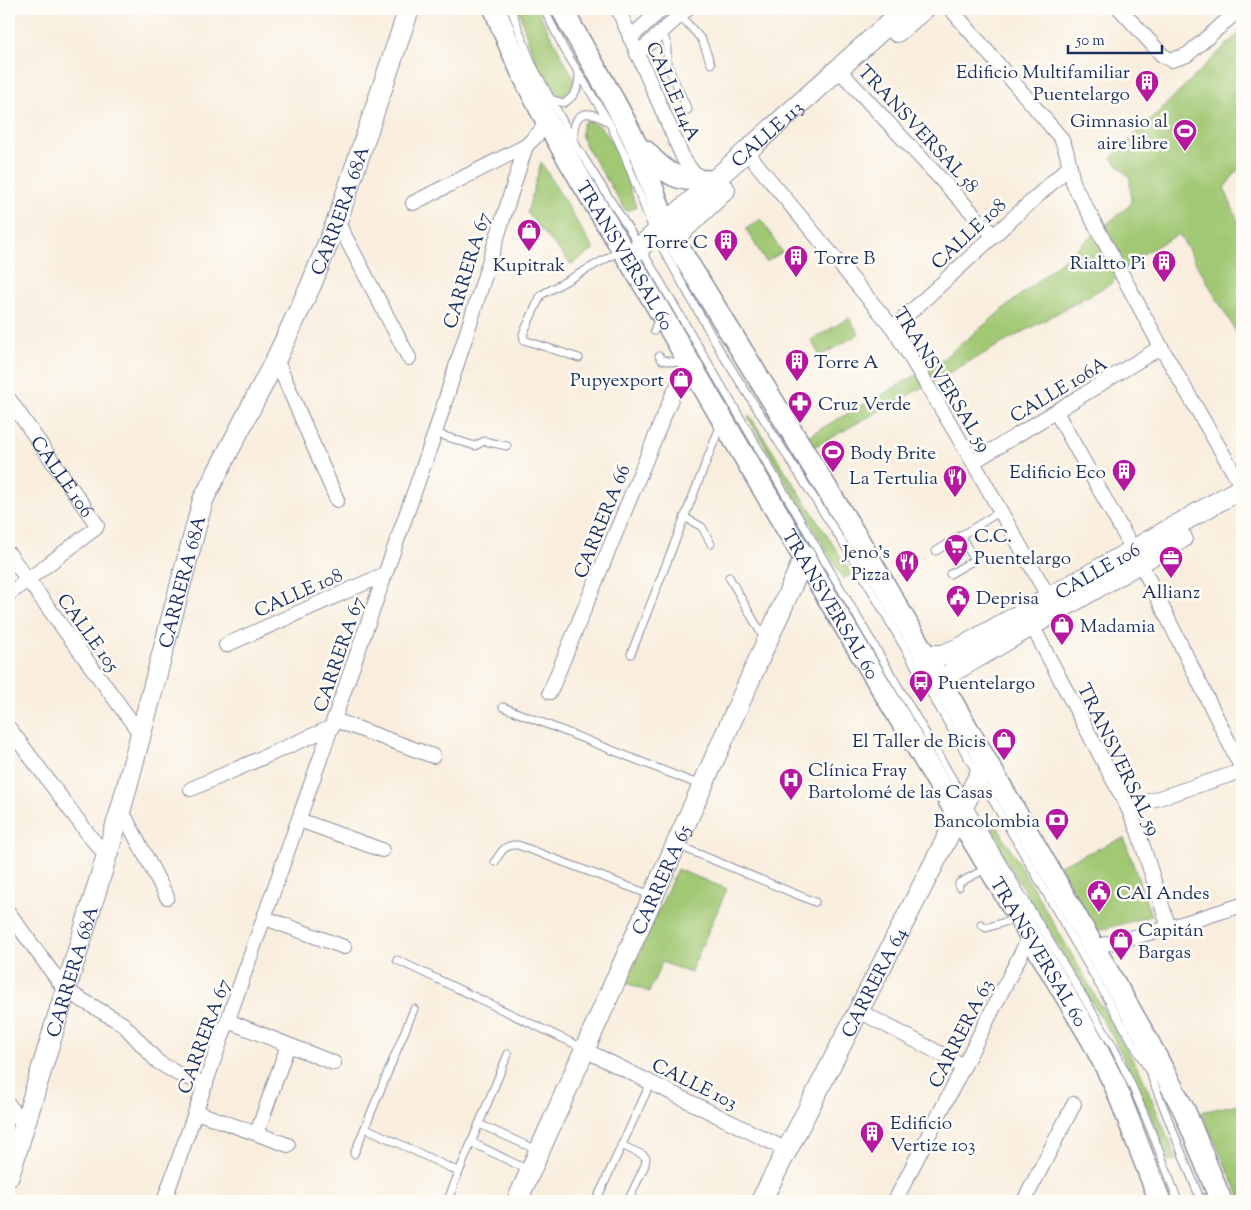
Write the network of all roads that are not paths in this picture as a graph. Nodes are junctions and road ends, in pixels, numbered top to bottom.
1 (410, 9) edge
2 (495, 9) edge
3 (511, 9) edge
4 (544, 9) edge
5 (562, 9) edge
6 (618, 9) edge
7 (662, 9) edge
8 (905, 9) edge
9 (924, 9) edge
10 (950, 9) edge
11 (1120, 9) edge
12 (1240, 9) edge
13 (684, 12) edge
14 (662, 31) junction
15 (630, 38) junction
16 (637, 54) junction
17 (711, 64) dead end
18 (579, 73) junction
19 (842, 74) junction
20 (549, 99) junction
21 (688, 110) dead end
22 (545, 120) junction
23 (610, 124) junction
24 (634, 139) junction
25 (574, 142) junction
26 (526, 146) junction
27 (754, 161) junction
28 (1070, 166) junction
29 (710, 181) junction
30 (413, 203) dead end
31 (337, 221) junction
32 (993, 235) junction
33 (648, 242) junction
34 (893, 328) junction
35 (1161, 347) junction
36 (659, 356) dead end
37 (410, 358) dead end
38 (578, 358) dead end
39 (276, 359) junction
40 (692, 366) junction
41 (9, 398) edge
42 (1056, 412) junction
43 (722, 419) junction
44 (435, 433) junction
45 (507, 446) dead end
46 (974, 462) junction
47 (1242, 487) edge
48 (336, 500) dead end
49 (1242, 503) edge
50 (1001, 511) junction
51 (684, 517) junction
52 (961, 535) junction
53 (711, 544) dead end
54 (936, 551) dead end
55 (9, 554) edge
56 (1137, 555) junction
57 (805, 556) junction
58 (385, 574) junction
59 (950, 574) dead end
60 (729, 577) dead end
61 (28, 580) junction
62 (9, 594) edge
63 (1052, 605) junction
64 (1028, 618) junction
65 (766, 643) junction
66 (226, 645) dead end
67 (631, 654) dead end
68 (924, 655) junction
69 (943, 688) junction
70 (550, 692) dead end
71 (503, 707) dead end
72 (333, 724) junction
73 (9, 728) edge
74 (140, 732) junction
75 (433, 756) dead end
76 (982, 769) junction
77 (1242, 770) edge
78 (703, 786) junction
79 (191, 789) dead end
80 (962, 808) junction
81 (1128, 808) junction
82 (121, 809) junction
83 (300, 820) junction
84 (382, 850) dead end
85 (676, 854) junction
86 (106, 856) junction
87 (495, 862) dead end
88 (989, 867) junction
89 (959, 887) dead end
90 (654, 896) junction
91 (167, 897) dead end
92 (815, 902) dead end
93 (1242, 906) edge
94 (9, 913) edge
95 (265, 918) junction
96 (1020, 918) junction
97 (980, 924) dead end
98 (1170, 928) junction
99 (1030, 936) junction
100 (344, 947) dead end
101 (1094, 948) junction
102 (397, 960) dead end
103 (65, 990) junction
104 (414, 1009) dead end
105 (859, 1011) junction
106 (228, 1021) junction
107 (288, 1045) junction
108 (585, 1050) junction
109 (508, 1054) dead end
110 (334, 1063) dead end
111 (964, 1066) junction
112 (652, 1082) junction
113 (206, 1084) junction
114 (1074, 1104) dead end
115 (9, 1105) edge
116 (196, 1112) junction
117 (479, 1124) junction
118 (24, 1127) junction
119 (366, 1128) junction
120 (257, 1133) junction
121 (471, 1142) junction
122 (288, 1145) dead end
123 (621, 1145) junction
124 (787, 1150) junction
125 (540, 1151) junction
126 (354, 1154) dead end
127 (531, 1171) junction
128 (459, 1172) junction
129 (9, 1176) edge
130 (449, 1196) dead end
131 (1163, 1200) edge
132 (164, 1201) edge
133 (517, 1201) edge
134 (596, 1201) edge
135 (628, 1201) edge
136 (761, 1201) edge
137 (895, 1201) edge
138 (1024, 1201) edge
139 (1201, 1201) edge
140 (1221, 1201) edge

1 - 31 street, CARRERA 68A
2 - 22 main road, TRANSVERSAL 60
3 - 20 lane
4 - 18 lane
5 - 24 main road, TRANSVERSAL 60
6 - 15 street, CALLE 114A
7 - 15 street
8 - 19 street, CALLE 113
9 - 19 street, CALLE 113
10 - 28 street
11 - 12 street
13 - 14 street
13 - 17 lane
14 - 16 street
14 - 21 lane
15 - 16 street, CALLE 114A
16 - 29 street, CALLE 114A
18 - 20 lane
18 - 23 lane
19 - 27 street, CALLE 113
19 - 29 street, CALLE 113
19 - 32 street, TRANSVERSAL 58
20 - 25 lane
22 - 26 street, CARRERA 67
22 - 33 main road, TRANSVERSAL 60
23 - 25 lane
23 - 33 lane
24 - 29 main road
24 - 33 main road, TRANSVERSAL 60
25 - 33 lane
26 - 30 street
26 - 44 street, CARRERA 67
27 - 33 street, CALLE 113
27 - 34 street, TRANSVERSAL 59
28 - 32 street, CALLE 108
28 - 35 street
29 - 33 street, CALLE 113
31 - 37 street
31 - 39 street, CARRERA 68A
32 - 34 street, CALLE 108
33 - 38 lane
33 - 40 main road, TRANSVERSAL 60
33 - 68 main road, TRANSVERSAL 60
33 - 76 lane
33 - 80 lane
34 - 46 street, TRANSVERSAL 59
35 - 42 street, CALLE 106A
35 - 47 street
36 - 40 lane
39 - 48 street
39 - 74 street, CARRERA 68A
40 - 43 main road, TRANSVERSAL 60
40 - 70 street, CARRERA 66
41 - 61 street, CALLE 106
42 - 46 street, CALLE 106A
42 - 56 street
43 - 51 lane
43 - 57 main road, TRANSVERSAL 60
44 - 45 lane
44 - 58 street, CARRERA 67
46 - 50 street, TRANSVERSAL 59
47 - 56 street, CALLE 106
49 - 56 street, CALLE 106
50 - 52 lane
50 - 63 street, TRANSVERSAL 59
51 - 53 lane
51 - 67 lane
52 - 54 lane
52 - 59 lane
55 - 61 street, CALLE 105
56 - 63 street, CALLE 106
56 - 77 street
57 - 65 street, CARRERA 65
57 - 80 main road, TRANSVERSAL 60
58 - 66 street, CALLE 108
58 - 72 street, CARRERA 67
60 - 65 lane
61 - 62 street
61 - 74 street, CALLE 105
63 - 64 street, CALLE 106
64 - 68 street, CALLE 106
64 - 69 street, CALLE 106
64 - 81 street, TRANSVERSAL 59
65 - 78 street, CARRERA 65
68 - 69 main road, TRANSVERSAL 60
69 - 76 main road, TRANSVERSAL 60
71 - 78 lane
72 - 75 street
72 - 79 street
72 - 83 street, CARRERA 67
73 - 86 street
74 - 82 street, CARRERA 68A
76 - 80 street, CARRERA 64
76 - 101 main road, TRANSVERSAL 60
76 - 139 lane
77 - 81 street
78 - 85 street, CARRERA 65
80 - 88 main road, TRANSVERSAL 60
80 - 105 street, CARRERA 64
80 - 131 lane
81 - 98 street, TRANSVERSAL 59
82 - 86 street, CARRERA 68A
82 - 91 street
83 - 84 street
83 - 95 street, CARRERA 67
85 - 90 street, CARRERA 65
85 - 92 lane
86 - 103 street, CARRERA 68A
87 - 90 lane
88 - 89 lane
88 - 96 main road, TRANSVERSAL 60
90 - 108 street, CARRERA 65
93 - 98 street
94 - 103 street
95 - 100 street
95 - 106 street, CARRERA 67
96 - 97 lane
96 - 99 main road, TRANSVERSAL 60
98 - 101 street
99 - 111 street, CARRERA 63
99 - 131 main road, TRANSVERSAL 60
101 - 140 main road, TRANSVERSAL 60
102 - 108 lane
103 - 113 street
103 - 118 street, CARRERA 68A
104 - 119 lane
105 - 111 street
105 - 124 street, CARRERA 64
106 - 107 street
106 - 113 street, CARRERA 67
107 - 110 street
107 - 120 street
108 - 112 street, CALLE 103
108 - 125 street, CARRERA 65
109 - 117 lane
111 - 137 street, CARRERA 63
112 - 123 lane
112 - 124 street, CALLE 103
113 - 116 street, CARRERA 67
114 - 138 street
115 - 118 street
116 - 120 street
116 - 132 street, CARRERA 67
117 - 121 lane
117 - 125 lane
118 - 129 street, CARRERA 68A
119 - 126 lane
119 - 128 lane
120 - 122 street
121 - 127 lane
121 - 128 lane
123 - 134 lane
123 - 135 lane
124 - 136 street, CARRERA 64
125 - 127 street, CARRERA 65
127 - 133 street, CARRERA 65
128 - 130 lane

